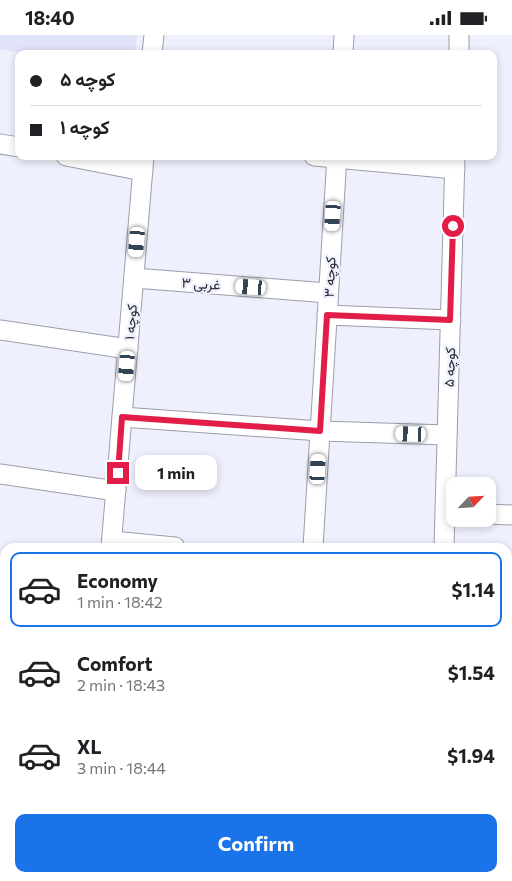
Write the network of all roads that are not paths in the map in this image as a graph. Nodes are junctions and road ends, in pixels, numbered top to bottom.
1 (154, 35) edge
2 (344, 35) edge
3 (459, 35) edge
4 (152, 50) edge
5 (343, 50) edge
6 (458, 50) edge
7 (0, 144) edge
8 (15, 146) edge
9 (104, 160) edge
10 (337, 160) edge
11 (384, 160) edge
12 (455, 163) edge
13 (143, 164) edge
14 (134, 278) junction
15 (328, 293) junction
16 (327, 315) junction
17 (450, 320) junction
18 (0, 330) edge
19 (128, 349) junction
20 (122, 417) junction
21 (320, 431) junction
22 (447, 435) junction
23 (0, 474) edge
24 (449, 477) edge
25 (116, 491) junction
26 (496, 514) edge
27 (512, 515) edge
28 (447, 527) edge
29 (112, 543) edge
30 (316, 543) edge
31 (445, 543) edge

1 - 4 street
2 - 5 street
3 - 6 street
7 - 8 street
9 - 13 street
10 - 15 street, کوچه ۳
11 - 12 street
12 - 17 street, کوچه ۵
13 - 14 street, کوچه ۱
14 - 15 street, غربی ۳
14 - 19 street, کوچه ۱
15 - 16 street, کوچه ۳
16 - 17 street
16 - 21 street, کوچه ۳
17 - 22 street, کوچه ۵
18 - 19 street
19 - 20 street, کوچه ۱
20 - 21 street
20 - 25 street, کوچه ۱
21 - 22 street
21 - 30 street, کوچه ۳
22 - 24 street, کوچه ۵
23 - 25 street
25 - 29 street, کوچه ۱
26 - 27 street
28 - 31 street, کوچه ۵

